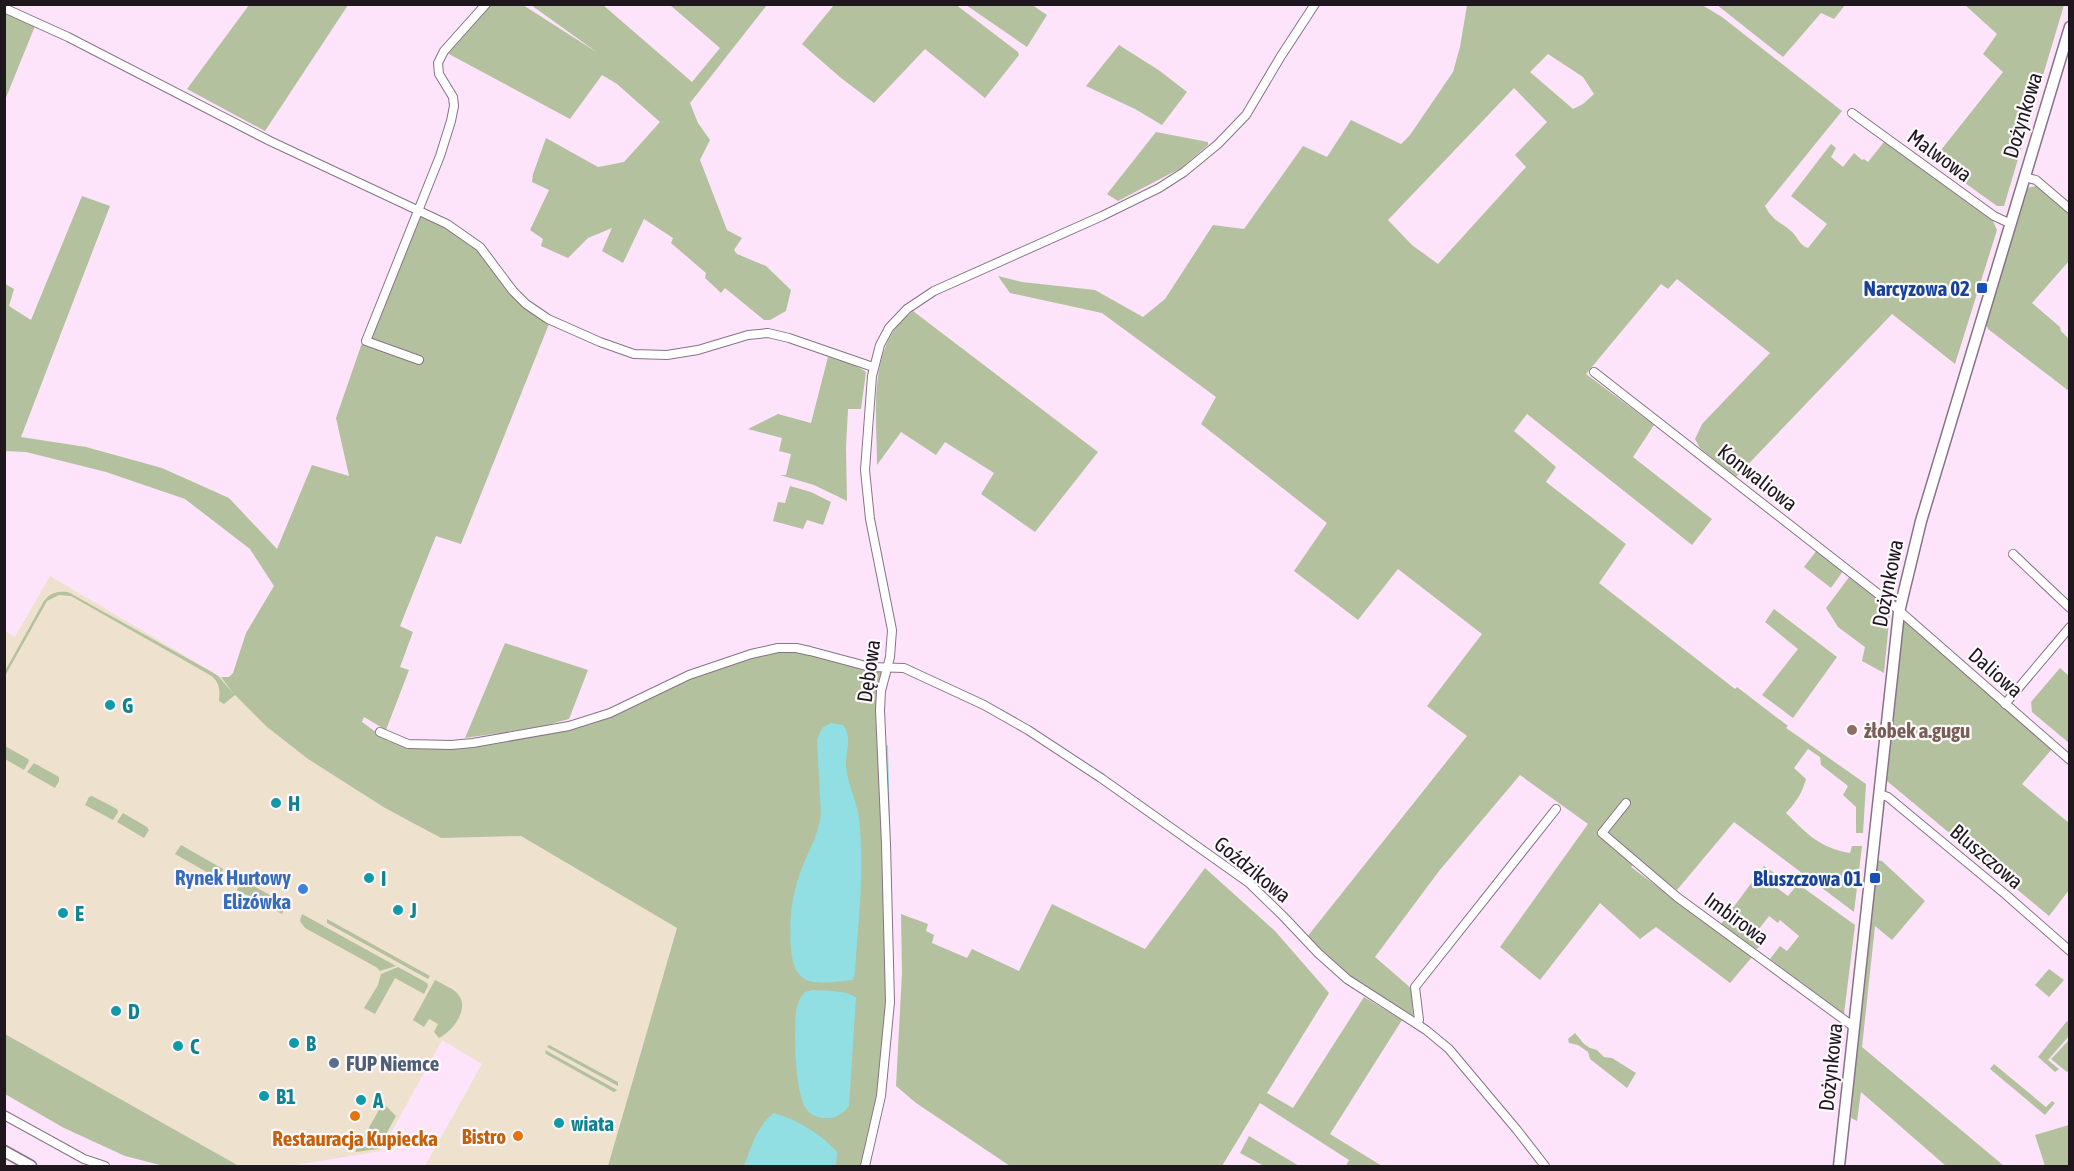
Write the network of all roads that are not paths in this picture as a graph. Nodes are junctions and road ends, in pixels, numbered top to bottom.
1 (486, 4) edge
2 (1315, 4) edge
3 (4, 8) edge
4 (2070, 27) edge
5 (1852, 113) dead end
6 (2024, 177) junction
7 (417, 209) junction
8 (2070, 209) edge
9 (2009, 223) junction
10 (419, 360) dead end
11 (873, 367) junction
12 (1594, 372) dead end
13 (2013, 554) dead end
14 (2070, 608) edge
15 (1899, 612) junction
16 (2070, 627) edge
17 (888, 667) junction
18 (2005, 704) junction
19 (380, 732) dead end
20 (2070, 760) edge
21 (1879, 794) junction
22 (1626, 803) dead end
23 (1556, 809) dead end
24 (2070, 951) edge
25 (1417, 1024) junction
26 (1854, 1027) junction
27 (4, 1115) edge
28 (4, 1151) edge
29 (31, 1167) edge
30 (105, 1167) edge
31 (865, 1167) edge
32 (1545, 1167) edge
33 (1839, 1167) edge

1 - 7 street
2 - 11 street, Dębowa
3 - 7 street
4 - 6 street, Dożynkowa
5 - 9 street, Malwowa
6 - 8 street
6 - 9 street, Dożynkowa
7 - 10 street
7 - 11 street
9 - 15 street, Dożynkowa
11 - 17 street, Dębowa
12 - 15 street, Konwaliowa
13 - 14 street
15 - 18 street, Daliowa
15 - 21 street, Dożynkowa
16 - 18 street
17 - 19 street, Goździkowa
17 - 25 street, Goździkowa
17 - 31 street, Dębowa
18 - 20 street, Daliowa
21 - 24 street, Bluszczowa
21 - 26 street, Dożynkowa
22 - 26 street, Imbirowa
23 - 25 street
25 - 32 street, Goździkowa
26 - 33 street, Dożynkowa
27 - 30 street
28 - 29 street

